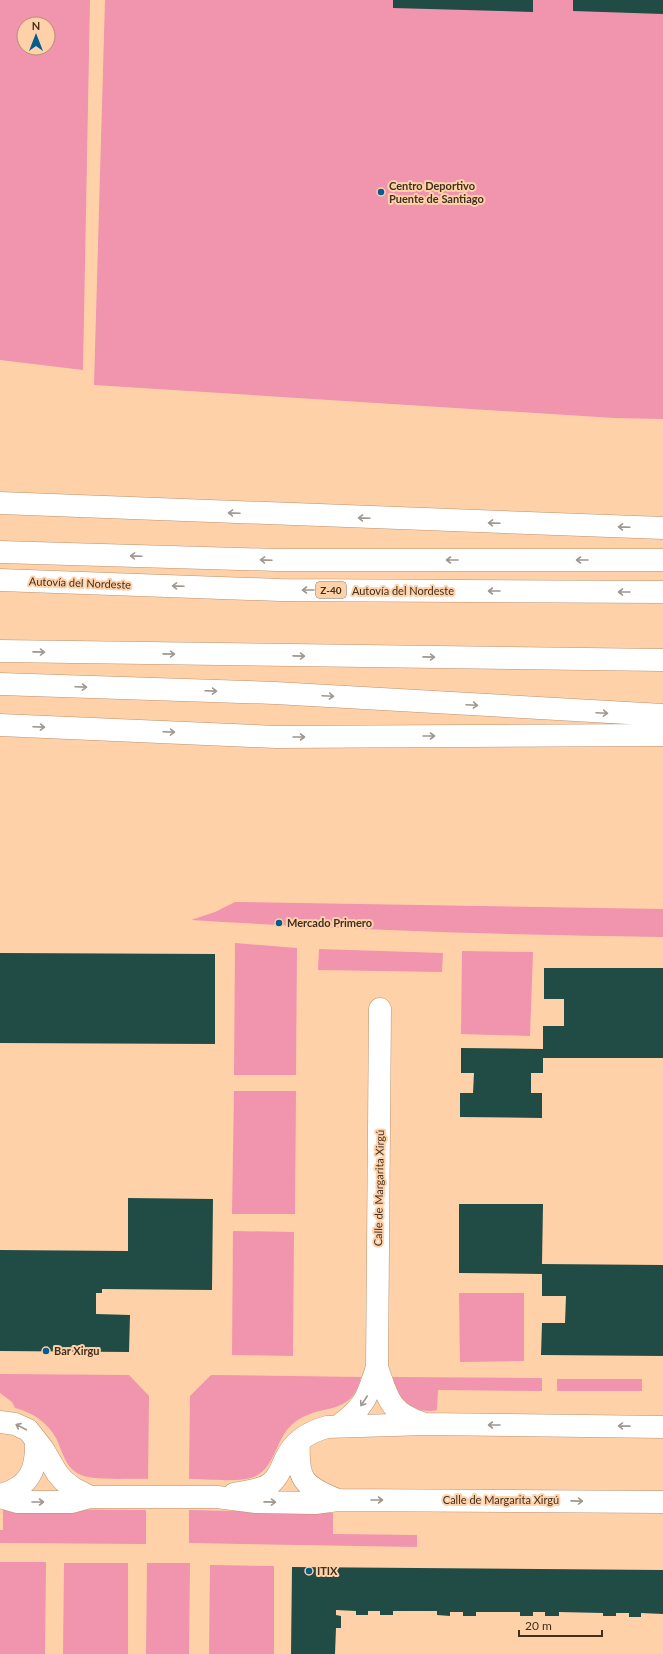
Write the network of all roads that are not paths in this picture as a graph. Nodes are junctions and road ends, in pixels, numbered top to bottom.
1 (0, 503) edge
2 (663, 528) edge
3 (0, 552) edge
4 (663, 560) edge
5 (0, 580) edge
6 (663, 592) edge
7 (0, 651) edge
8 (663, 660) edge
9 (0, 684) edge
10 (663, 715) edge
11 (0, 725) edge
12 (663, 735) edge
13 (380, 1010) dead end
14 (377, 1367) junction
15 (0, 1422) edge
16 (426, 1424) junction
17 (338, 1426) junction
18 (663, 1427) edge
19 (299, 1440) junction
20 (36, 1441) junction
21 (0, 1496) edge
22 (90, 1497) junction
23 (217, 1497) junction
24 (338, 1500) junction
25 (663, 1502) edge

2 -> 1 main road
4 -> 3 main road
6 -> 5 main road, Autovía del Nordeste / Z-40
7 -> 8 main road
9 -> 10 main road
11 -> 12 main road
13 - 14 main road, Calle de Margarita Xirgú
14 - 16 main road, Calle de Margarita Xirgú
14 -> 17 main road, Calle de Margarita Xirgú
20 -> 15 main road, Calle de Margarita Xirgú
16 - 17 main road, Calle de Margarita Xirgú
18 -> 16 main road, Calle de Margarita Xirgú
17 - 19 main road, Calle de Margarita Xirgú
19 - 23 main road, Calle de Margarita Xirgú
19 - 24 main road, Calle de Margarita Xirgú
20 - 21 main road, Calle de Margarita Xirgú
20 - 22 main road, Calle de Margarita Xirgú
21 -> 22 main road, Calle de Margarita Xirgú
22 - 23 main road, Calle de Margarita Xirgú
23 -> 24 main road, Calle de Margarita Xirgú
24 -> 25 main road, Calle de Margarita Xirgú

